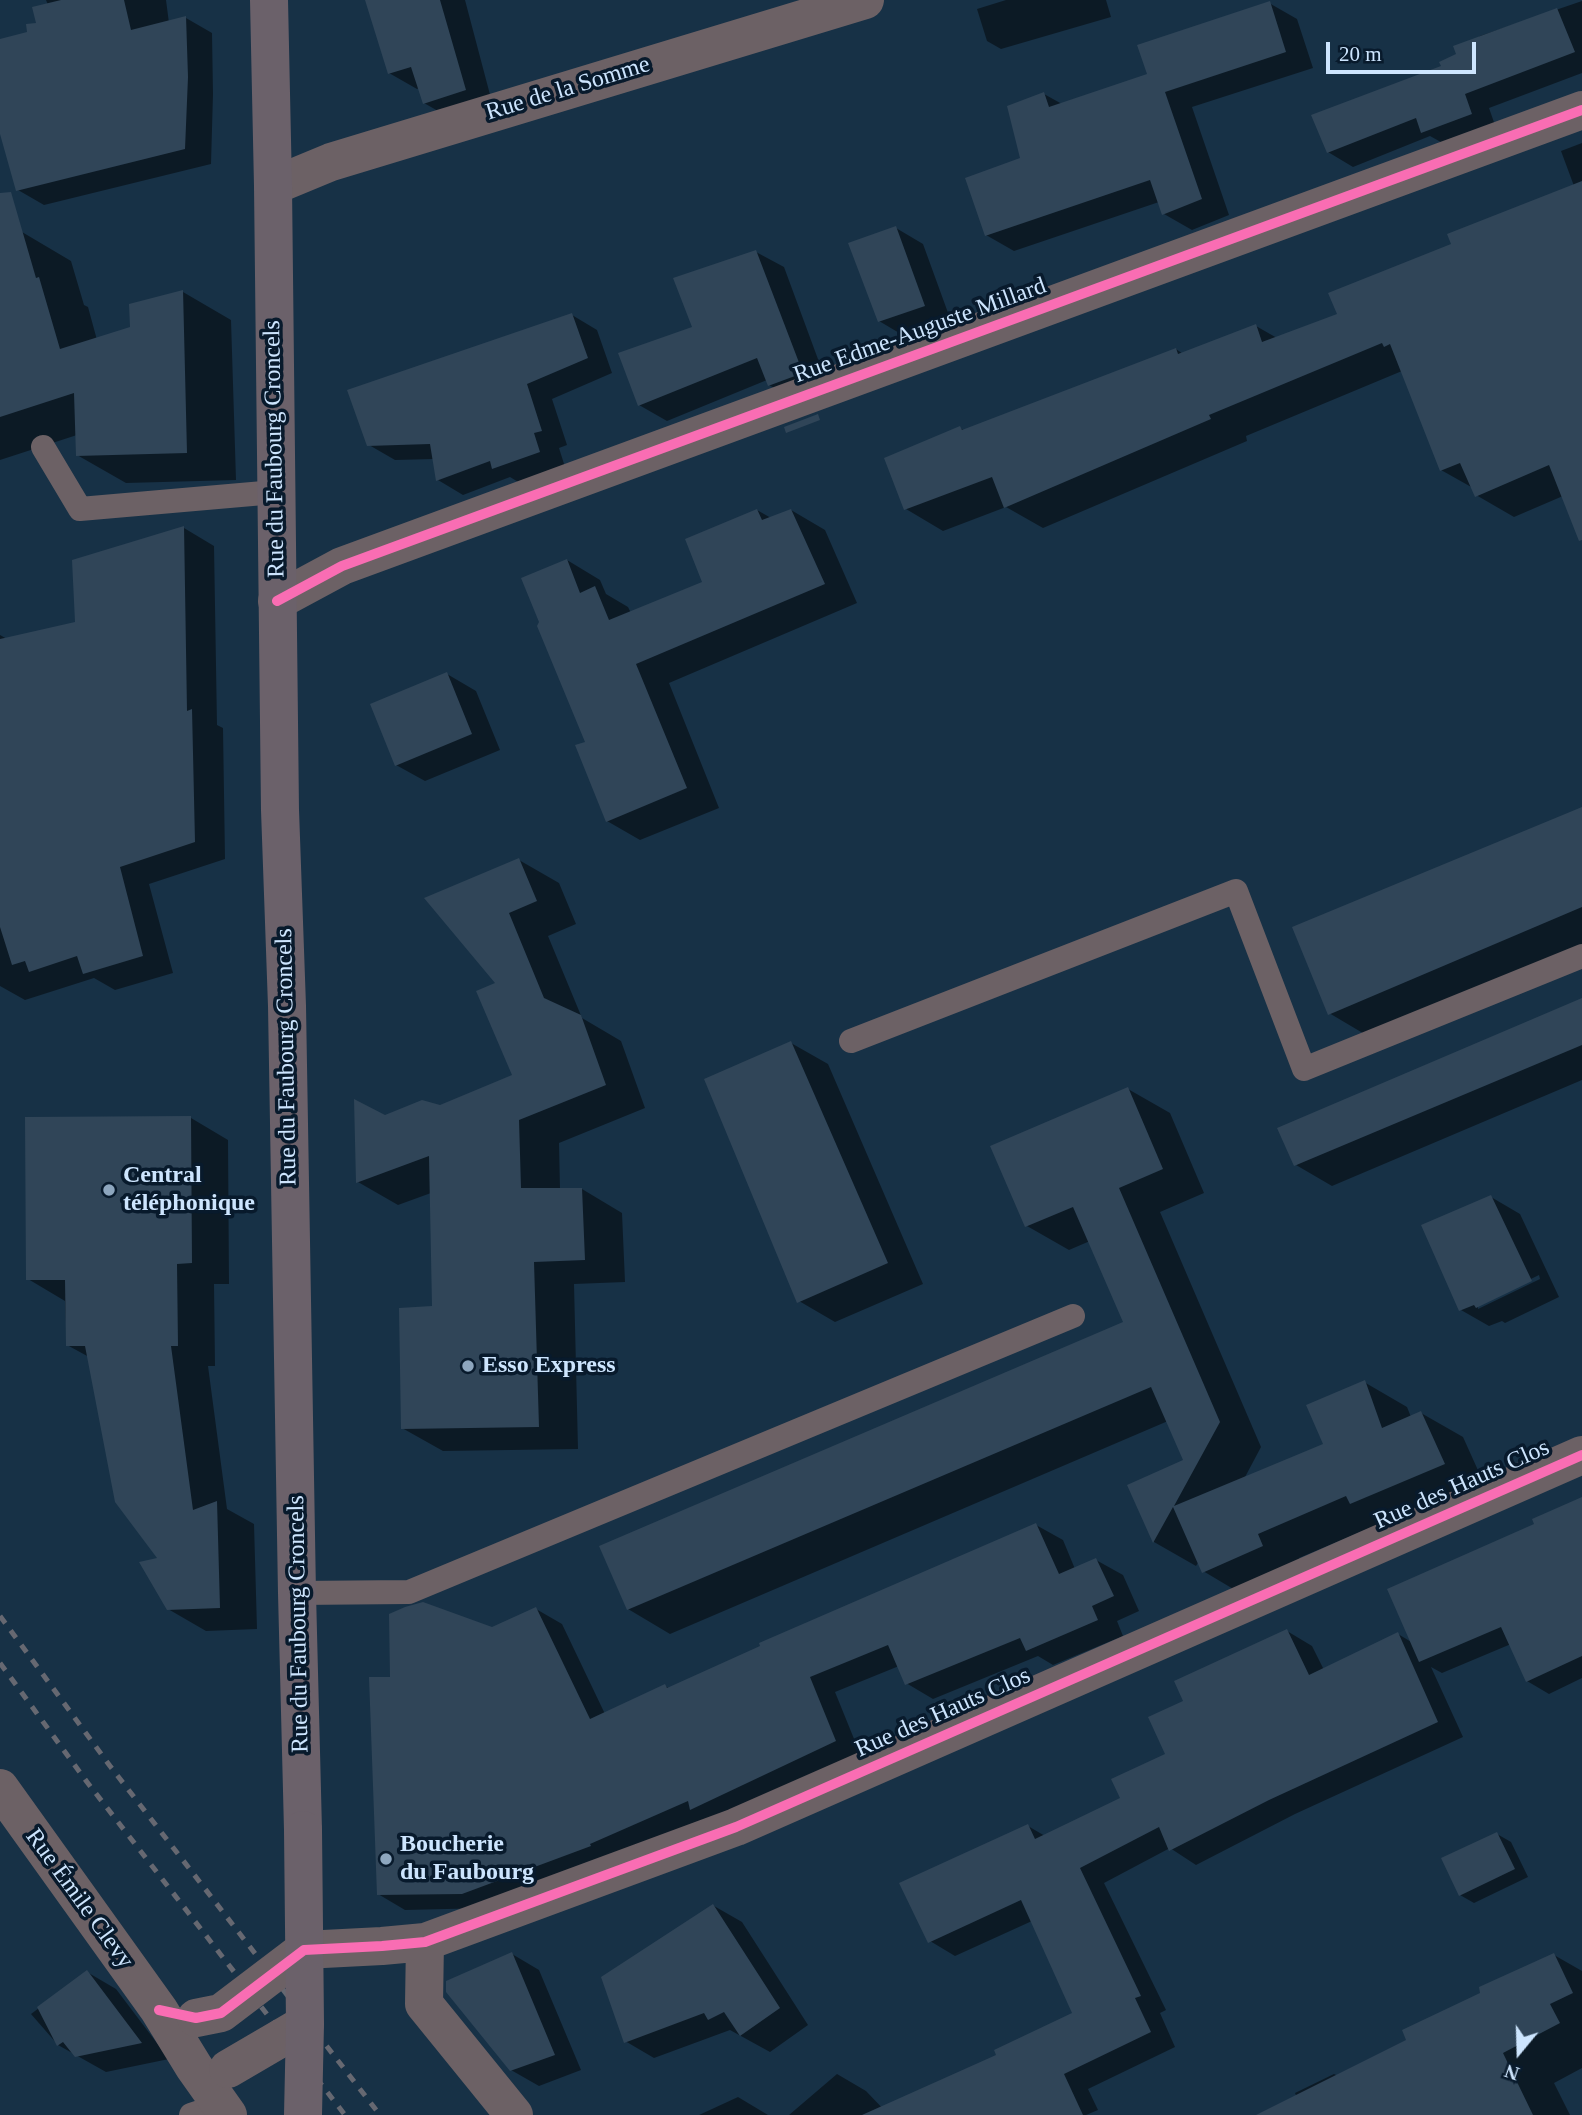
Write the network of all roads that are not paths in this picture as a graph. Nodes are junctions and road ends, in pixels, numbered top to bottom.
1 (269, 0) edge
2 (865, 0) edge
3 (1582, 110) edge
4 (273, 186) junction
5 (43, 447) dead end
6 (275, 492) junction
7 (276, 601) junction
8 (1582, 956) edge
9 (851, 1041) dead end
10 (1073, 1316) dead end
11 (1582, 1455) edge
12 (297, 1593) junction
13 (0, 1788) edge
14 (425, 1942) junction
15 (304, 1950) junction
16 (159, 2010) junction
17 (304, 2024) junction
18 (211, 2068) junction
19 (213, 2112) edge
20 (303, 2115) edge
21 (514, 2115) edge

1 - 4 main road, Rue du Faubourg Croncels
2 - 4 street, Rue de la Somme
3 - 7 street, Rue Edme-Auguste Millard
4 - 6 main road, Rue du Faubourg Croncels
5 - 6 lane
6 - 7 main road, Rue du Faubourg Croncels
7 - 12 main road, Rue du Faubourg Croncels
8 - 9 lane
10 - 12 lane
11 - 14 street, Rue des Hauts Clos
12 - 15 main road, Rue du Faubourg Croncels, bridge
13 - 16 street, Rue Émile Clevy
14 - 15 street, Rue des Hauts Clos
14 - 21 street
15 - 16 street, bridge
15 - 17 main road, Rue du Faubourg Croncels, bridge
16 - 18 street, Rue Émile Clevy
17 - 18 street, bridge
17 - 20 main road, Rue du Faubourg Croncels, bridge
18 - 19 street, Rue Émile Clevy

